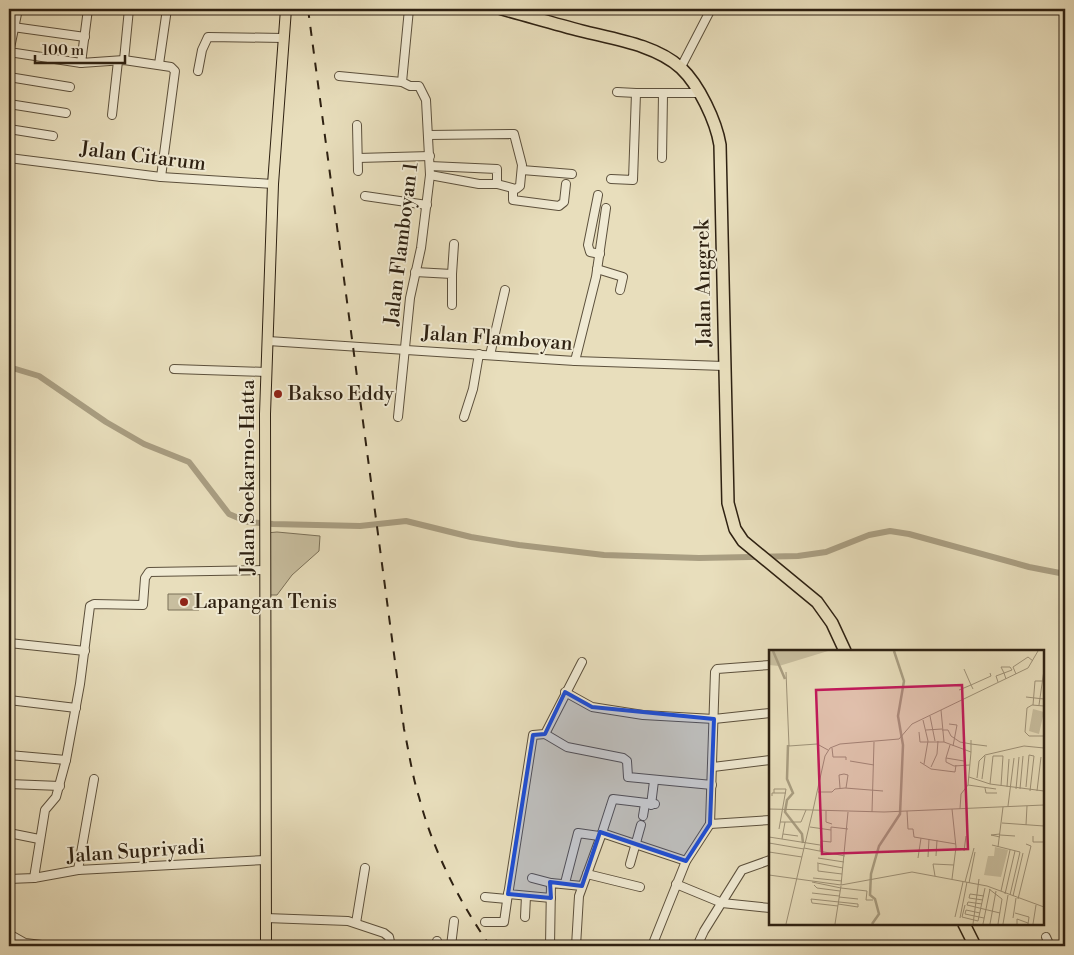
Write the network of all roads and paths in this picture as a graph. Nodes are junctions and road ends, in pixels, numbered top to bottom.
1 (18, 9) edge
2 (88, 9) edge
3 (129, 9) edge
4 (167, 9) edge
5 (286, 9) edge
6 (409, 9) edge
7 (502, 9) edge
8 (711, 9) edge
9 (13, 27) junction
10 (85, 37) junction
11 (284, 38) junction
12 (9, 52) edge
13 (121, 60) junction
14 (81, 63) junction
15 (159, 64) junction
16 (681, 68) junction
17 (198, 71) dead end
18 (339, 76) dead end
19 (9, 77) edge
20 (402, 82) junction
21 (70, 87) dead end
22 (617, 92) dead end
23 (636, 93) junction
24 (698, 93) junction
25 (663, 94) junction
26 (9, 104) edge
27 (66, 113) dead end
28 (112, 114) dead end
29 (357, 125) dead end
30 (9, 129) edge
31 (428, 135) junction
32 (53, 136) dead end
33 (430, 156) junction
34 (9, 158) edge
35 (358, 158) junction
36 (662, 158) dead end
37 (430, 166) junction
38 (358, 170) dead end
39 (522, 170) junction
40 (572, 174) dead end
41 (430, 175) junction
42 (161, 177) junction
43 (611, 179) dead end
44 (273, 184) junction
45 (497, 184) junction
46 (566, 184) dead end
47 (513, 189) junction
48 (598, 194) dead end
49 (365, 196) dead end
50 (427, 205) junction
51 (606, 208) dead end
52 (454, 244) dead end
53 (600, 254) junction
54 (597, 269) junction
55 (415, 272) junction
56 (452, 274) junction
57 (505, 290) dead end
58 (620, 290) dead end
59 (452, 305) dead end
60 (268, 341) junction
61 (405, 349) junction
62 (479, 354) junction
63 (490, 355) junction
64 (575, 361) junction
65 (724, 366) junction
66 (174, 369) dead end
67 (266, 372) junction
68 (398, 417) dead end
69 (464, 417) dead end
70 (265, 570) junction
71 (9, 643) edge
72 (845, 650) edge
73 (84, 651) junction
74 (582, 662) dead end
75 (769, 665) edge
76 (565, 692) junction
77 (9, 700) edge
78 (76, 708) junction
79 (769, 713) edge
80 (714, 719) junction
81 (545, 734) junction
82 (9, 755) edge
83 (66, 760) junction
84 (769, 760) edge
85 (713, 767) junction
86 (94, 779) dead end
87 (654, 781) junction
88 (9, 784) edge
89 (712, 785) junction
90 (60, 786) junction
91 (650, 804) junction
92 (643, 816) dead end
93 (769, 820) edge
94 (710, 824) junction
95 (641, 825) dead end
96 (9, 833) edge
97 (600, 835) junction
98 (39, 839) junction
99 (637, 844) junction
100 (769, 860) edge
101 (686, 861) junction
102 (630, 864) dead end
103 (265, 868) junction
104 (365, 868) dead end
105 (78, 870) junction
106 (587, 874) junction
107 (34, 878) junction
108 (532, 878) dead end
109 (9, 879) edge
110 (551, 883) junction
111 (566, 883) junction
112 (676, 884) junction
113 (582, 886) junction
114 (640, 887) dead end
115 (526, 896) junction
116 (485, 897) dead end
117 (508, 897) junction
118 (551, 898) junction
119 (722, 902) junction
120 (769, 908) edge
121 (525, 917) dead end
122 (266, 918) junction
123 (454, 921) dead end
124 (485, 922) dead end
125 (356, 923) junction
126 (964, 925) edge
127 (9, 934) edge
128 (1046, 937) dead end
129 (50, 946) edge
130 (266, 946) edge
131 (391, 946) edge
132 (451, 946) edge
133 (550, 946) edge
134 (576, 946) edge
135 (652, 946) edge
136 (698, 946) edge
137 (975, 946) edge
138 (1050, 946) edge

1 - 9 street
2 - 10 street
3 - 13 street
4 - 15 street
5 - 11 main road, Jalan Soekarno-Hatta
6 - 20 street
7 - 16 highway, Jalan Anggrek
8 - 16 street
9 - 10 street
9 - 12 street
10 - 14 street
11 - 17 street
11 - 44 main road, Jalan Soekarno-Hatta
12 - 14 street
13 - 14 street
13 - 15 street
13 - 28 street
15 - 42 street
16 - 24 highway, Jalan Anggrek
18 - 20 street
19 - 21 street
20 - 31 street, Jalan Flamboyan 1
22 - 23 street
23 - 25 street
23 - 43 street
24 - 25 street
24 - 65 highway, Jalan Anggrek
25 - 36 street
26 - 27 street
29 - 35 street
30 - 32 street
31 - 33 street, Jalan Flamboyan 1
31 - 39 street
33 - 35 street
33 - 37 street, Jalan Flamboyan 1
34 - 42 street, Jalan Citarum
35 - 38 street
37 - 41 street, Jalan Flamboyan 1
37 - 45 street
39 - 40 street
39 - 47 street
41 - 45 street
41 - 50 street, Jalan Flamboyan 1
42 - 44 street, Jalan Citarum
44 - 60 main road, Jalan Soekarno-Hatta
45 - 47 street
46 - 47 street
48 - 53 street
49 - 50 street
50 - 55 street, Jalan Flamboyan 1
51 - 53 street
52 - 56 street
53 - 54 street
54 - 58 street
54 - 64 street
55 - 56 street
55 - 61 street, Jalan Flamboyan 1
56 - 59 street
57 - 63 street
60 - 61 street, Jalan Flamboyan
60 - 67 main road, Jalan Soekarno-Hatta
61 - 62 street, Jalan Flamboyan
61 - 68 street, Jalan Flamboyan 1
62 - 63 street, Jalan Flamboyan
62 - 69 street
63 - 64 street, Jalan Flamboyan
64 - 65 street, Jalan Flamboyan
65 - 72 highway, Jalan Anggrek
66 - 67 street
67 - 70 main road, Jalan Soekarno-Hatta
70 - 73 street
70 - 103 main road, Jalan Soekarno-Hatta
71 - 73 street
73 - 78 street
74 - 76 street
75 - 80 street
76 - 80 street
76 - 81 street
77 - 78 street
78 - 83 street
79 - 80 street
80 - 85 street
81 - 87 street
81 - 117 street
82 - 83 street
83 - 90 street
84 - 85 street
85 - 89 street
86 - 105 street
87 - 89 street
87 - 91 street
88 - 90 street
89 - 94 street
90 - 98 street
91 - 92 street
91 - 97 street
93 - 94 street
94 - 101 street
95 - 99 street
96 - 98 street
97 - 99 street
97 - 106 street
97 - 111 street
98 - 107 street
99 - 101 street
99 - 102 street
100 - 119 street
101 - 112 street
103 - 105 street, Jalan Supriyadi
103 - 122 main road, Jalan Soekarno-Hatta
104 - 125 street
105 - 107 street, Jalan Supriyadi
106 - 113 street
106 - 114 street
107 - 109 street, Jalan Supriyadi
108 - 110 street
110 - 111 street
110 - 118 street
111 - 113 street
112 - 119 street
112 - 135 street
113 - 134 street
115 - 117 street
115 - 118 street
115 - 121 street
116 - 117 street
117 - 124 street
118 - 133 street
119 - 120 street
119 - 136 street
122 - 125 street
122 - 130 main road, Jalan Soekarno-Hatta
123 - 132 street
125 - 131 street
126 - 137 highway
127 - 129 street
128 - 138 street

